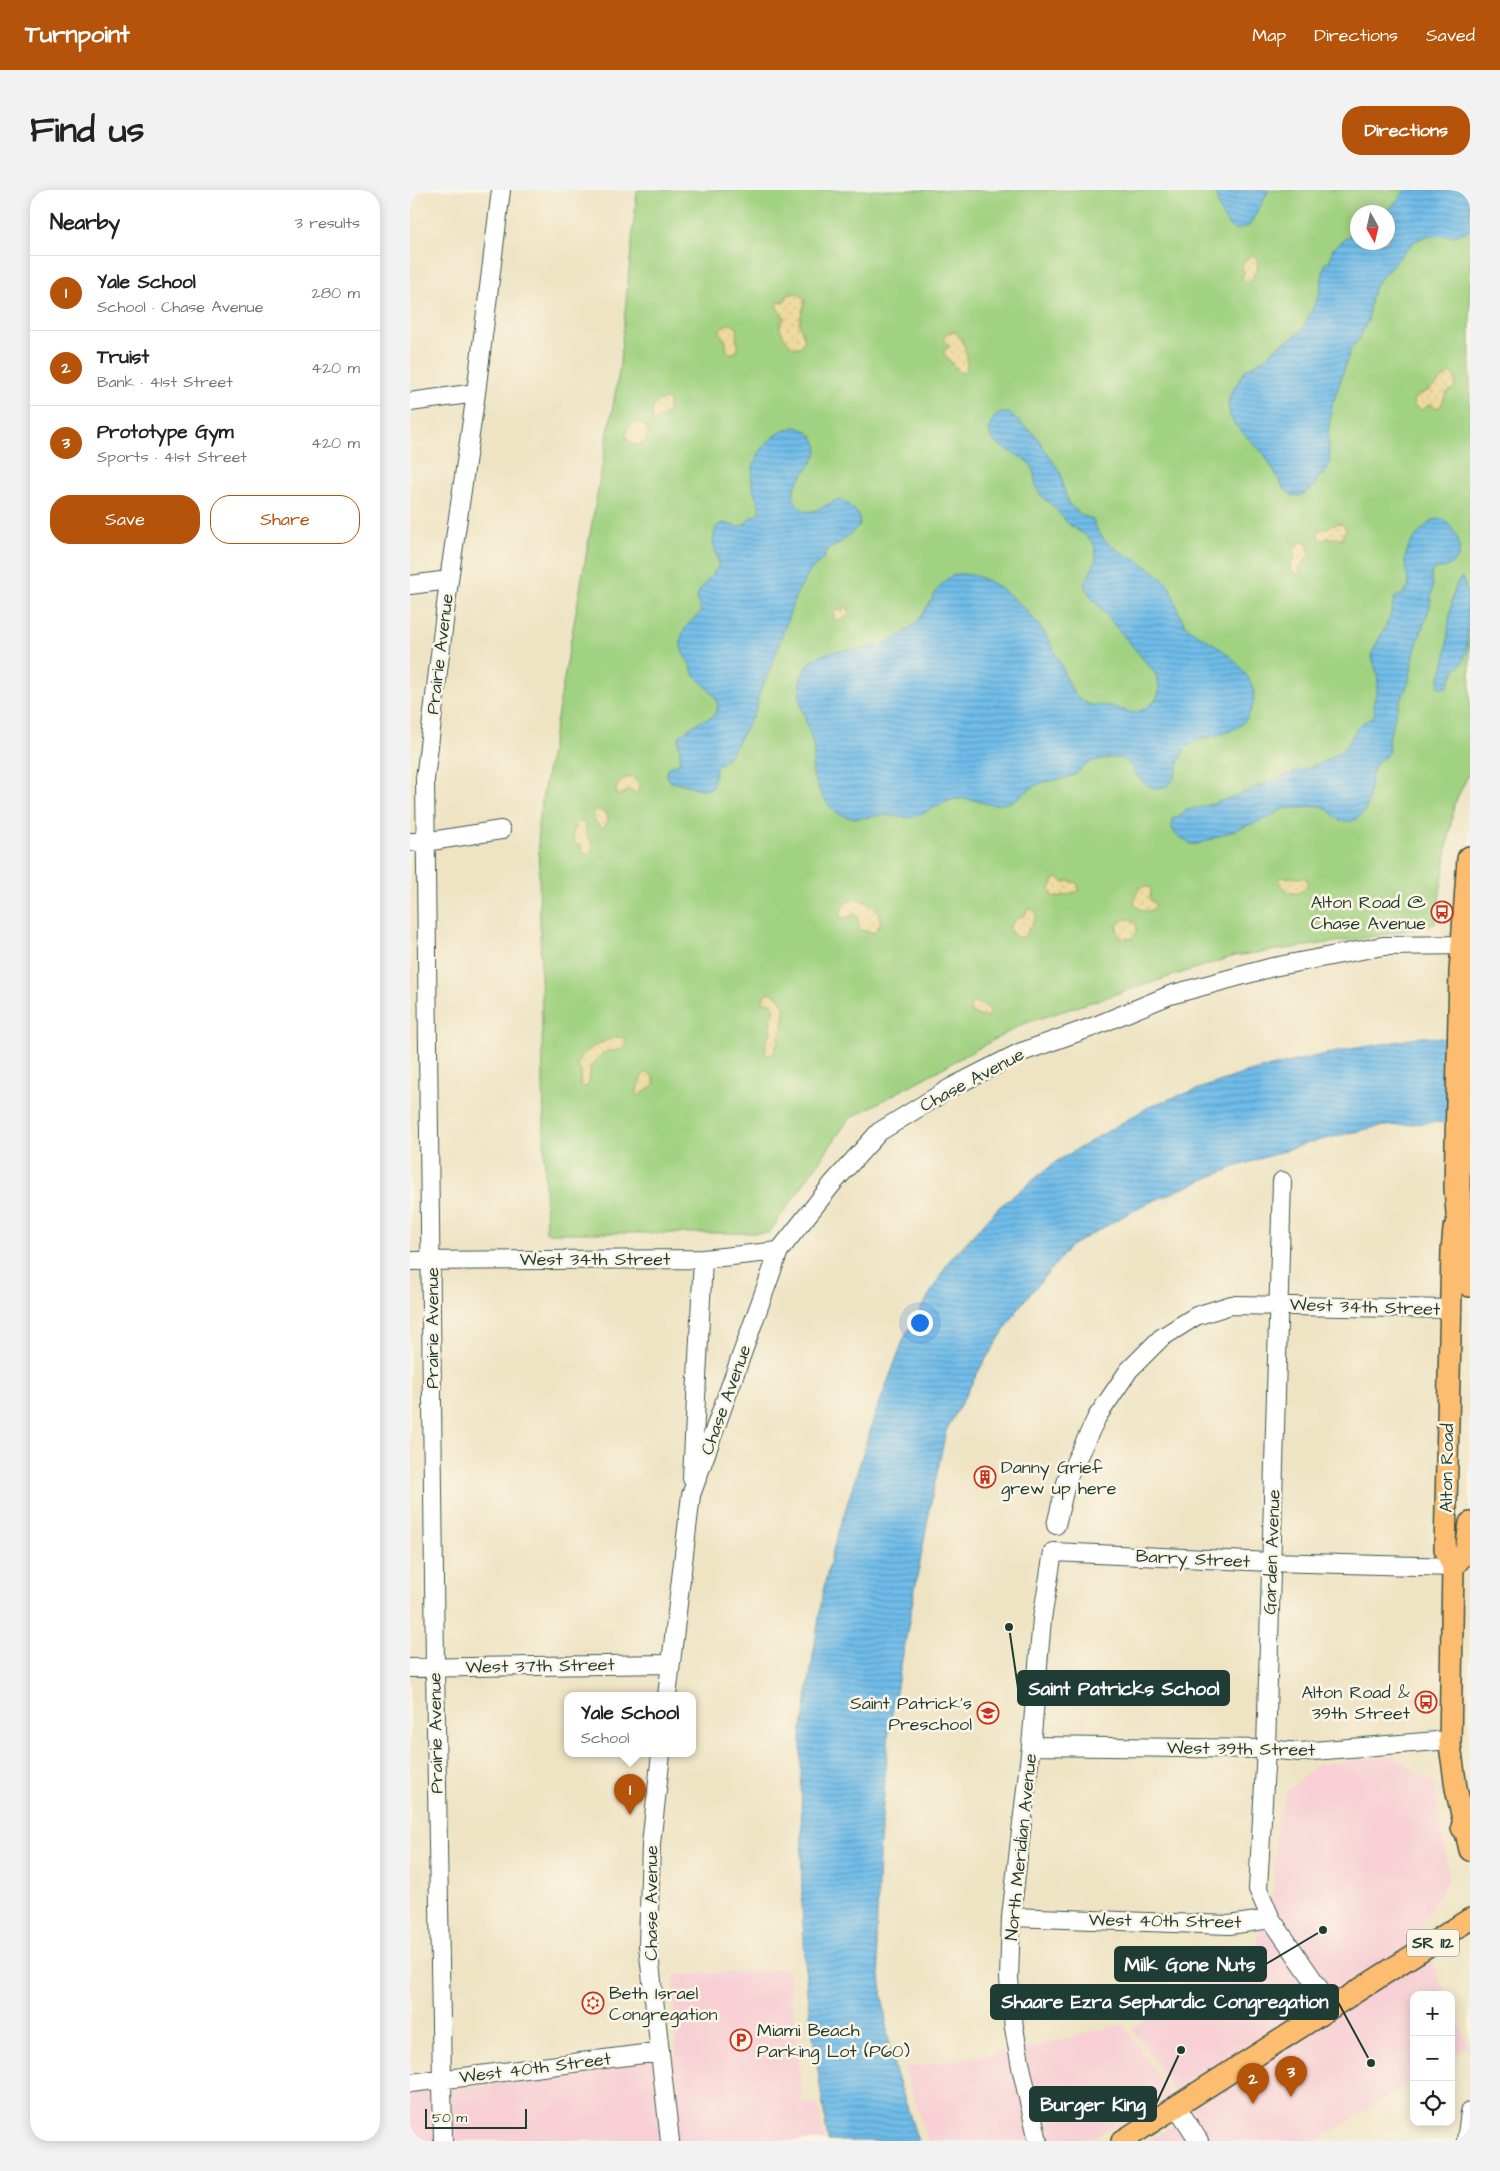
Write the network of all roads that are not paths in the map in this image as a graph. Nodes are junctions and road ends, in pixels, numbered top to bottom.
1 (501, 190) edge
2 (476, 393) junction
3 (410, 402) edge
4 (449, 580) junction
5 (410, 585) edge
6 (501, 830) dead end
7 (418, 842) edge
8 (1470, 859) edge
9 (1466, 945) edge
10 (1282, 1181) dead end
11 (1457, 1198) junction
12 (779, 1251) junction
13 (702, 1259) junction
14 (410, 1260) edge
15 (431, 1260) junction
16 (1470, 1284) edge
17 (1279, 1304) junction
18 (1451, 1309) junction
19 (691, 1496) junction
20 (1470, 1523) edge
21 (1056, 1525) dead end
22 (1053, 1552) joint
23 (1271, 1562) junction
24 (1453, 1567) junction
25 (670, 1664) junction
26 (410, 1668) edge
27 (435, 1668) junction
28 (667, 1692) edge
29 (1450, 1740) junction
30 (1031, 1746) junction
31 (1266, 1749) junction
32 (661, 1757) edge
33 (1468, 1836) edge
34 (1011, 1917) junction
35 (1271, 1919) junction
36 (1470, 1919) edge
37 (1332, 2007) junction
38 (659, 2052) junction
39 (442, 2080) junction
40 (410, 2083) edge
41 (1177, 2107) junction
42 (1470, 2112) edge
43 (443, 2141) edge
44 (670, 2141) edge
45 (1038, 2141) edge
46 (1122, 2141) edge
47 (1199, 2141) edge
48 (1466, 2141) edge

1 - 2 street, Prairie Avenue
2 - 3 street
2 - 4 street, Prairie Avenue
4 - 5 street
4 - 7 street, Prairie Avenue
6 - 7 street
7 - 15 street, Prairie Avenue
8 - 9 highway, Alton Road
9 - 11 highway, Alton Road
9 - 12 street, Chase Avenue
10 - 17 street, Garden Avenue
11 - 16 highway
11 - 18 main road, Alton Road
12 - 13 street, West 34th Street
12 - 19 street, Chase Avenue
13 - 15 street, West 34th Street
13 - 19 street, Chase Avenue
14 - 15 street, West 34th Street
15 - 27 street, Prairie Avenue
17 - 18 street, West 34th Street
17 - 21 street
17 - 23 street, Garden Avenue
18 - 24 main road, Alton Road
19 - 25 street, Chase Avenue
20 - 24 main road, Alton Road
22 - 23 street, Barry Street
22 - 30 street, North Meridian Avenue
23 - 24 street, Barry Street
23 - 31 street, Garden Avenue
24 - 29 main road, Alton Road
25 - 27 street, West 37th Street
25 - 28 street, Chase Avenue
26 - 27 street, West 37th Street
27 - 39 street, Prairie Avenue
29 - 31 street, West 39th Street
29 - 33 main road, Alton Road
30 - 31 street, West 39th Street
30 - 34 street, North Meridian Avenue
31 - 35 street, Garden Avenue
32 - 38 street, Chase Avenue
34 - 35 street, West 40th Street
34 - 45 street, North Meridian Avenue
35 - 37 street
36 - 37 main road, SR 112
37 - 41 main road, SR 112
38 - 39 street, West 40th Street
38 - 44 street, Chase Avenue
39 - 40 street, West 40th Street
39 - 43 street, Prairie Avenue
41 - 46 main road, SR 112
41 - 47 street
42 - 48 street

